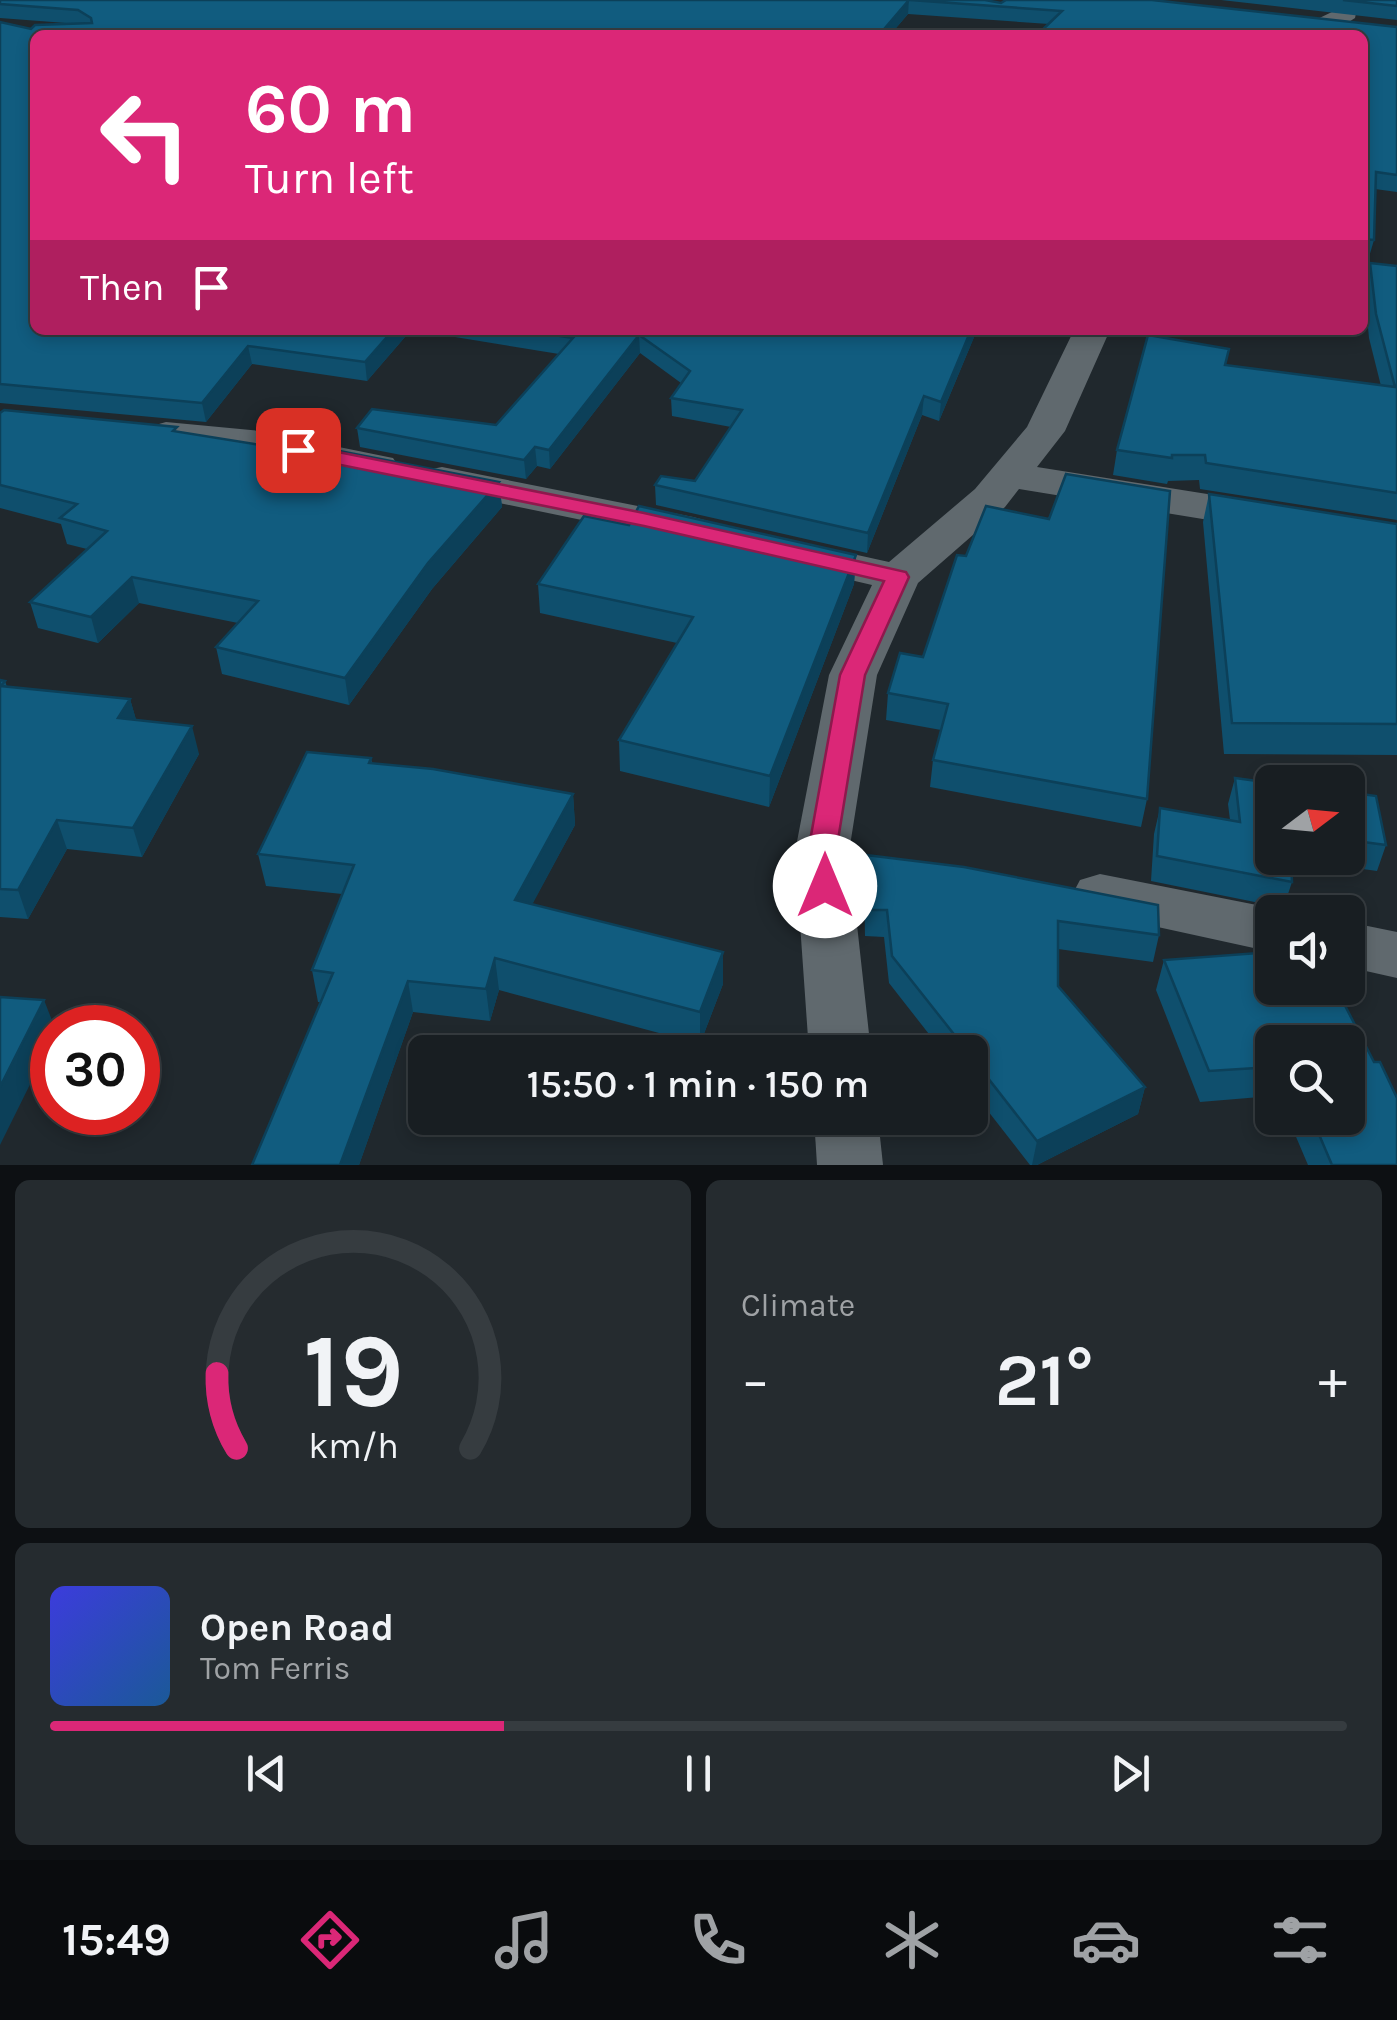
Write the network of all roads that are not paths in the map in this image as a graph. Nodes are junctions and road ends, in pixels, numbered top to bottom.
1 (1323, 19) edge
2 (1372, 28) edge
3 (1090, 335) edge
4 (125, 430) edge
5 (1010, 475) junction
6 (1300, 522) edge
7 (898, 577) junction
8 (1048, 885) edge
9 (1255, 927) edge
10 (1365, 948) edge
11 (1397, 955) edge
12 (841, 1035) edge
13 (847, 1135) edge
14 (850, 1165) edge

1 - 2 street
3 - 5 street
4 - 7 street
5 - 6 street
5 - 7 street
7 - 12 street
8 - 9 street
10 - 11 street
13 - 14 street

